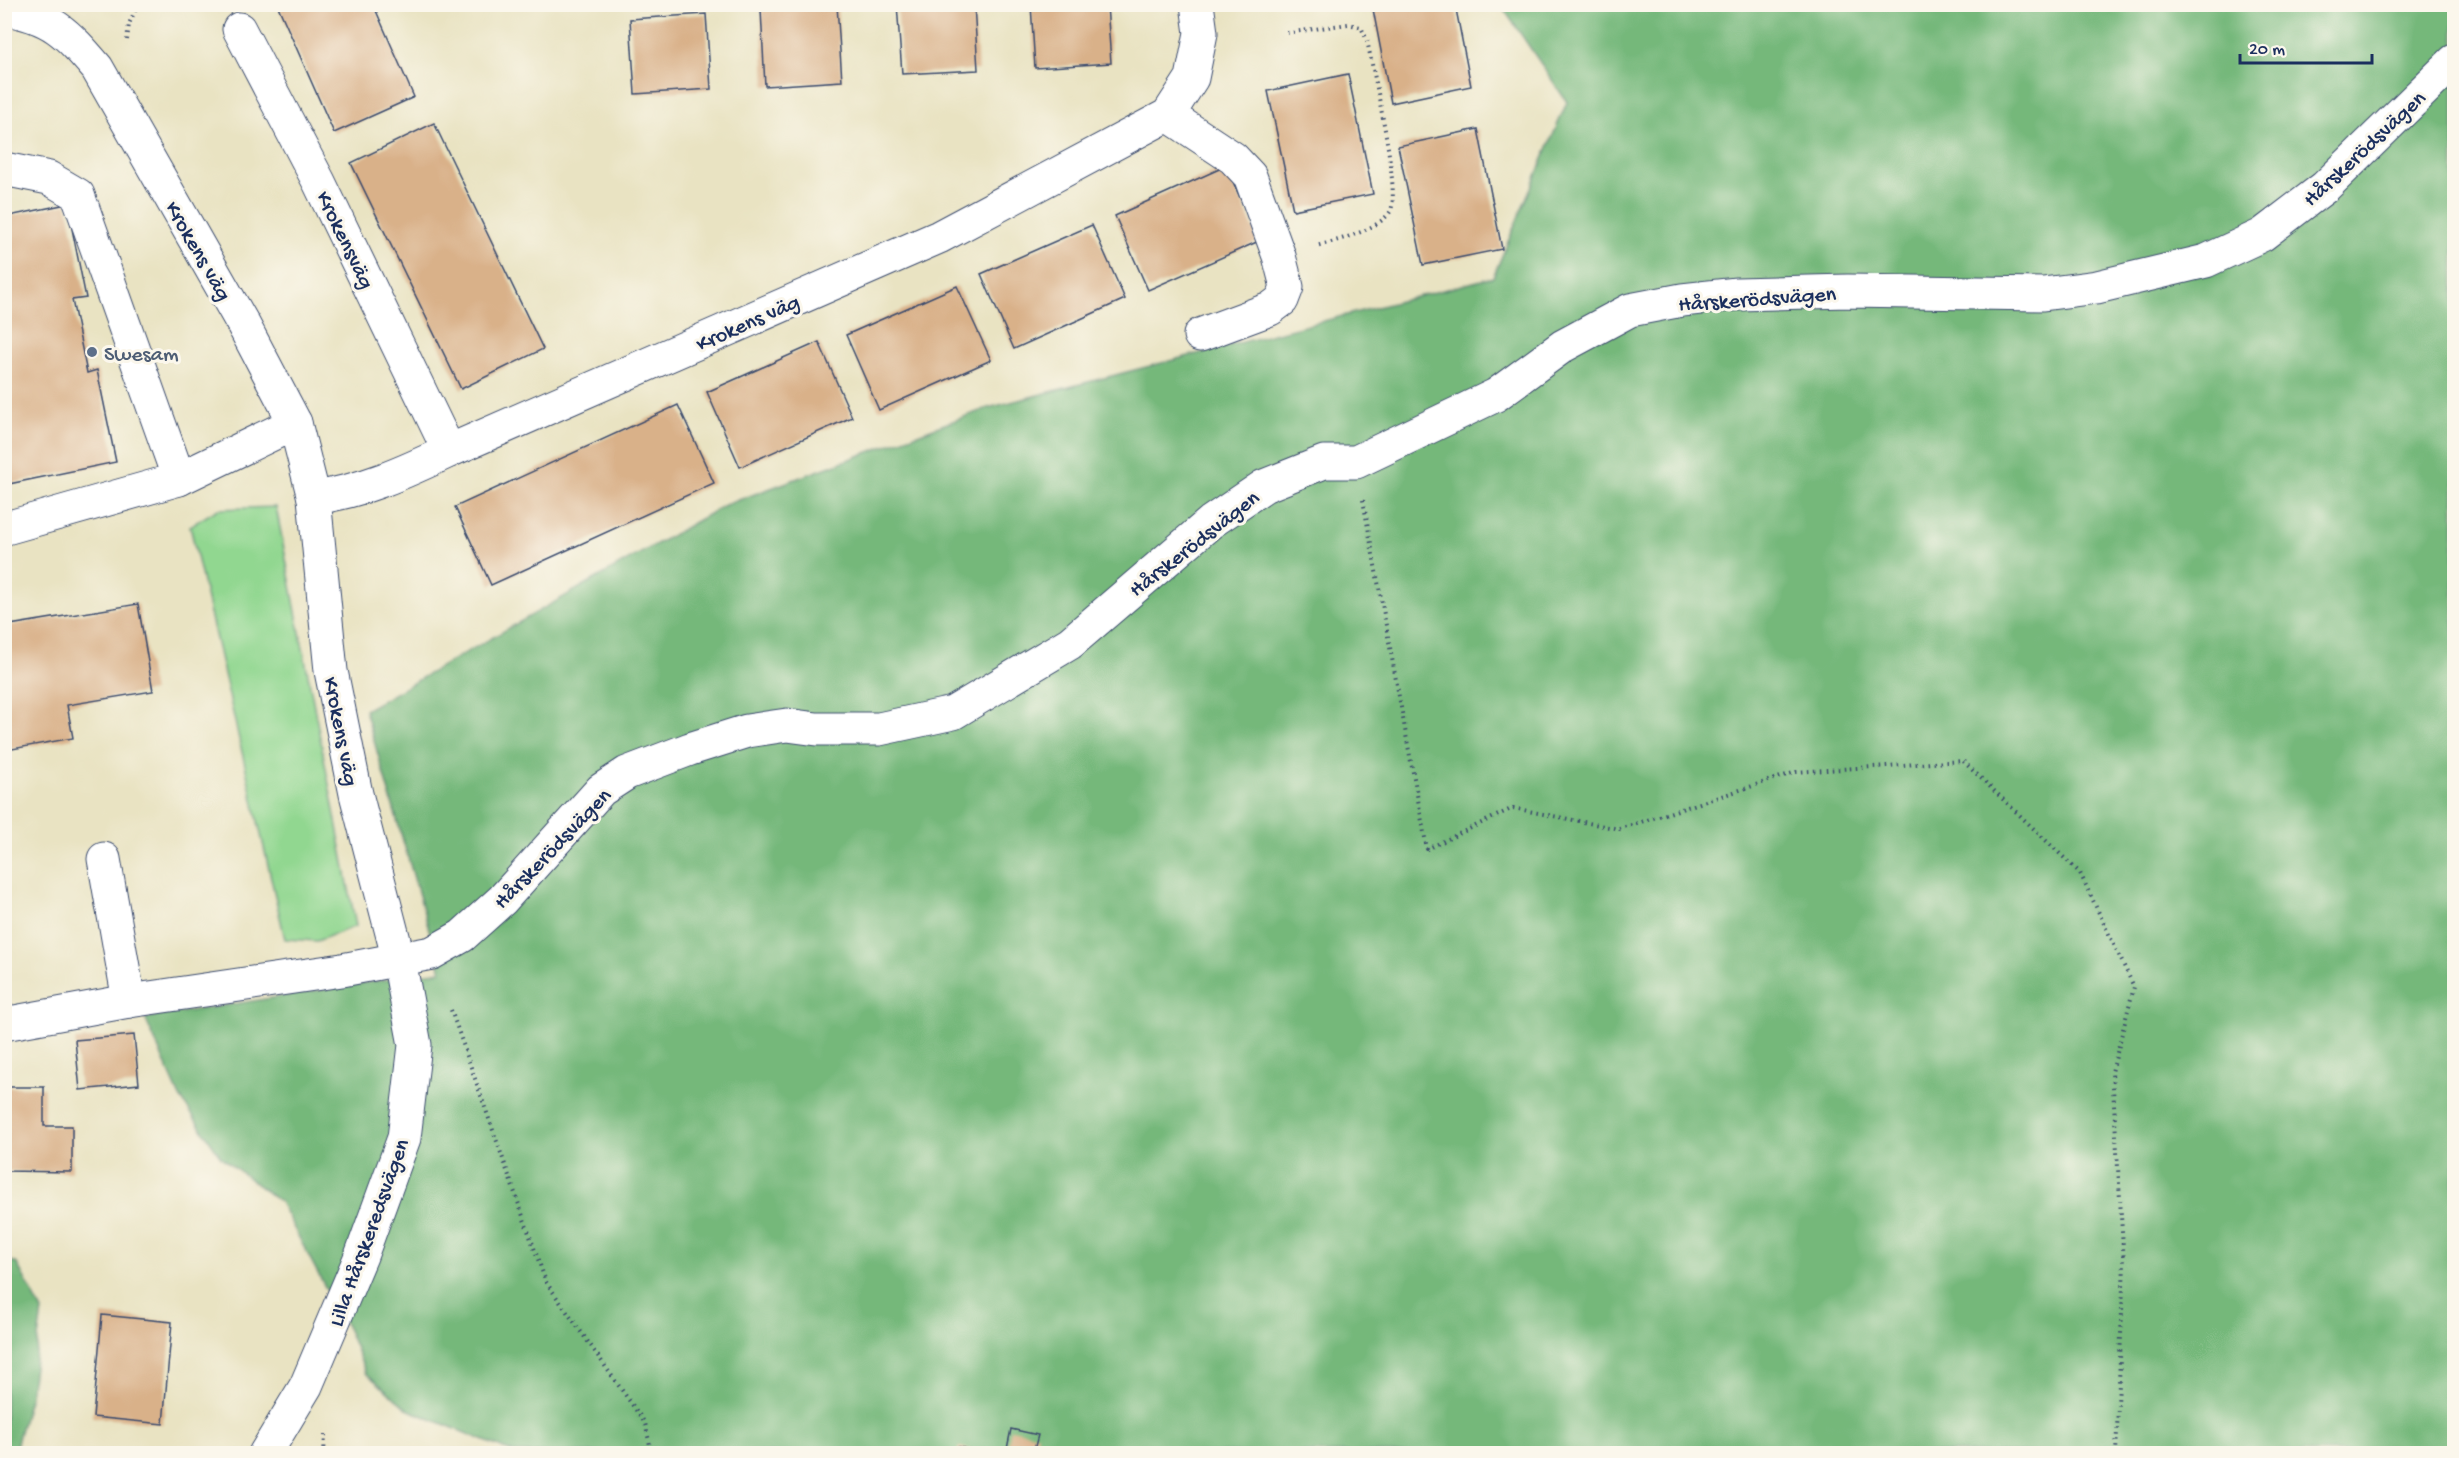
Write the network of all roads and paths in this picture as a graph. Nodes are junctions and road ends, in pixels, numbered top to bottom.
1 (1197, 4) edge
2 (4, 9) edge
3 (58, 13) edge
4 (239, 29) dead end
5 (1287, 33) dead end
6 (2454, 61) edge
7 (1168, 115) junction
8 (4, 169) edge
9 (1279, 256) junction
10 (1200, 335) dead end
11 (295, 423) junction
12 (449, 451) junction
13 (1356, 462) junction
14 (179, 479) junction
15 (314, 498) junction
16 (6, 528) edge
17 (104, 859) dead end
18 (432, 953) junction
19 (399, 960) junction
20 (129, 1001) junction
21 (4, 1024) edge
22 (265, 1454) edge
23 (652, 1454) edge
24 (2116, 1454) edge

1 - 7 street, Krokens väg
2 - 3 street, Krokens väg
3 - 11 street, Krokens väg
4 - 12 street, Krokensväg
5 - 9 path
6 - 13 street, Hårskerödsvägen
7 - 9 street
7 - 12 street, Krokens väg
8 - 14 street
9 - 10 street
11 - 14 street
11 - 15 street, Krokens väg
12 - 15 street, Krokens väg
13 - 18 street, Hårskerödsvägen
13 - 24 path
14 - 16 street
15 - 19 street, Krokens väg
17 - 20 street
18 - 19 street, Hårskerödsvägen
18 - 23 path
19 - 20 street, Hårskerödsvägen
19 - 22 street, Lilla Hårskeredsvägen
20 - 21 street, Hårskerödsvägen

